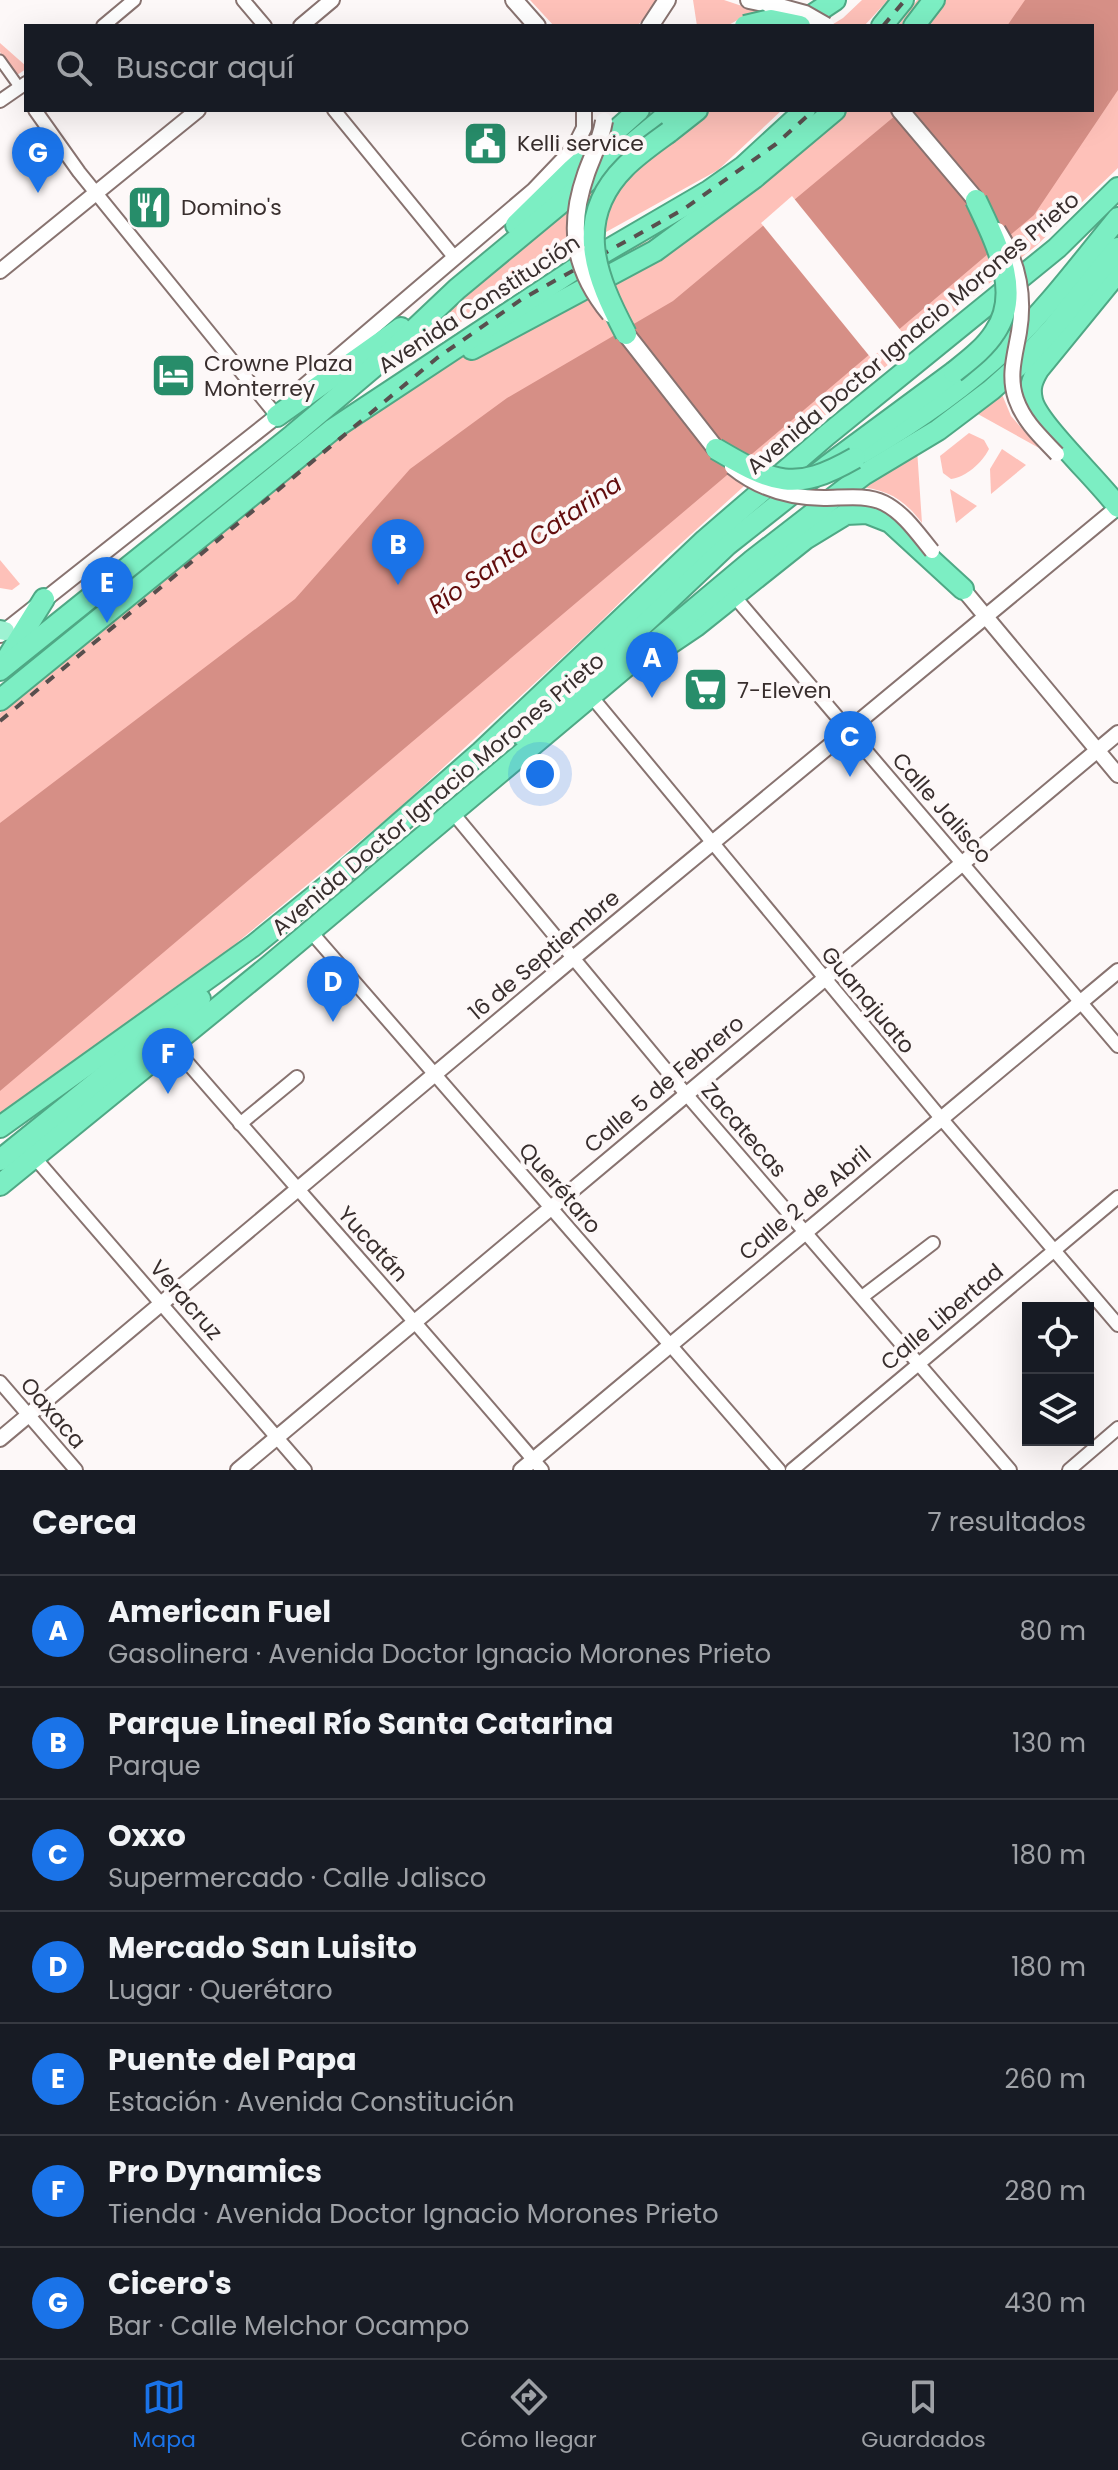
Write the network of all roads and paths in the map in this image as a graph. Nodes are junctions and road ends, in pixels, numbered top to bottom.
1 (134, 0) edge
2 (243, 0) edge
3 (332, 0) edge
4 (514, 0) edge
5 (667, 0) edge
6 (749, 0) edge
7 (835, 0) edge
8 (851, 0) edge
9 (903, 0) edge
10 (934, 0) edge
11 (105, 24) edge
12 (263, 24) edge
13 (303, 24) edge
14 (535, 24) edge
15 (651, 24) edge
16 (754, 24) edge
17 (789, 24) edge
18 (801, 24) edge
19 (820, 24) edge
20 (825, 24) edge
21 (884, 24) edge
22 (916, 24) edge
23 (0, 60) edge
24 (24, 89) edge
25 (0, 101) edge
26 (36, 112) edge
27 (196, 112) edge
28 (336, 112) edge
29 (584, 112) edge
30 (637, 112) edge
31 (671, 112) edge
32 (694, 112) edge
33 (803, 112) edge
34 (833, 112) edge
35 (902, 112) edge
36 (604, 116) edge
37 (1118, 188) edge
38 (97, 193) junction
39 (976, 200) junction
40 (1118, 218) edge
41 (1118, 248) edge
42 (455, 258) junction
43 (0, 271) edge
44 (1118, 272) edge
45 (457, 289) junction
46 (626, 334) junction
47 (277, 416) junction
48 (333, 429) junction
49 (716, 449) junction
50 (1118, 507) edge
51 (963, 589) junction
52 (734, 596) junction
53 (44, 599) junction
54 (987, 618) junction
55 (2, 632) edge
56 (627, 666) junction
57 (0, 669) edge
58 (591, 696) junction
59 (0, 700) edge
60 (850, 731) junction
61 (1118, 733) edge
62 (1097, 750) junction
63 (1118, 775) edge
64 (453, 813) junction
65 (713, 843) junction
66 (963, 863) junction
67 (311, 932) junction
68 (572, 959) junction
69 (1118, 971) edge
70 (824, 978) junction
71 (1080, 1001) junction
72 (159, 1035) junction
73 (1118, 1046) edge
74 (435, 1075) junction
75 (297, 1077) dead end
76 (686, 1094) junction
77 (940, 1117) junction
78 (240, 1124) junction
79 (0, 1127) edge
80 (35, 1158) junction
81 (0, 1160) edge
82 (0, 1185) edge
83 (297, 1191) junction
84 (1118, 1197) edge
85 (551, 1208) junction
86 (805, 1231) junction
87 (933, 1243) dead end
88 (1054, 1250) junction
89 (862, 1297) junction
90 (161, 1302) junction
91 (417, 1323) junction
92 (1118, 1325) edge
93 (670, 1345) junction
94 (918, 1362) junction
95 (0, 1382) edge
96 (28, 1416) junction
97 (1118, 1428) edge
98 (278, 1437) junction
99 (0, 1439) edge
100 (538, 1465) edge
101 (76, 1470) edge
102 (238, 1470) edge
103 (305, 1470) edge
104 (521, 1470) edge
105 (779, 1470) edge
106 (792, 1470) edge
107 (1010, 1470) edge
108 (1069, 1470) edge

1 - 11 street
2 - 12 street
3 - 13 street
4 - 14 main road
5 - 15 main road
6 - 19 main road, bridge
7 - 18 highway
8 - 20 highway
9 - 21 highway
10 - 22 highway
16 - 17 highway, bridge
23 - 24 street
24 - 25 street
26 - 38 street
27 - 38 street
28 - 42 street
29 - 42 street
30 - 45 highway
31 - 45 highway, Avenida Constitución
32 - 46 highway, bridge
33 - 48 highway, Avenida Constitución
34 - 48 highway
35 - 39 main road
36 - 46 main road, bridge
37 - 72 highway, Avenida Doctor Ignacio Morones Prieto
38 - 43 street
38 - 47 street
39 - 50 street, bridge
39 - 64 highway, bridge
40 - 49 highway, bridge
41 - 56 highway, Avenida Doctor Ignacio Morones Prieto
42 - 47 street
44 - 50 highway
45 - 47 highway
45 - 57 highway, Avenida Constitución
46 - 49 main road
47 - 53 street
48 - 59 highway, Avenida Constitución
49 - 51 street, bridge
50 - 54 street, 16 de Septiembre
51 - 52 highway
51 - 54 street
52 - 56 highway
52 - 60 street, Calle Jalisco
53 - 55 street
53 - 57 highway
54 - 60 street, 16 de Septiembre
54 - 62 street
56 - 58 highway, Avenida Doctor Ignacio Morones Prieto
58 - 64 highway, Avenida Doctor Ignacio Morones Prieto
58 - 65 street, Guanajuato
60 - 65 street, 16 de Septiembre
60 - 66 street, Calle Jalisco
61 - 62 street, Calle 5 de Febrero
62 - 63 street
62 - 66 street, Calle 5 de Febrero
64 - 67 highway, Avenida Doctor Ignacio Morones Prieto
64 - 68 street, Zacatecas
65 - 68 street, 16 de Septiembre
65 - 70 street, Guanajuato
66 - 70 street, Calle 5 de Febrero
66 - 71 street, Calle Jalisco
67 - 72 highway, Avenida Doctor Ignacio Morones Prieto
67 - 74 street, Querétaro
68 - 74 street, 16 de Septiembre
68 - 76 street, Zacatecas
69 - 71 street, Calle 2 de Abril
70 - 76 street, Calle 5 de Febrero
70 - 77 street, Guanajuato
71 - 73 street, Calle Jalisco
71 - 77 street, Calle 2 de Abril
72 - 78 street, Yucatán
72 - 79 highway, Avenida Doctor Ignacio Morones Prieto
72 - 80 highway, Avenida Doctor Ignacio Morones Prieto
72 - 81 highway
74 - 83 street, 16 de Septiembre
74 - 85 street, Querétaro
75 - 78 street
76 - 85 street, Calle 5 de Febrero
76 - 86 street, Zacatecas
77 - 86 street, Calle 2 de Abril
77 - 88 street, Guanajuato
78 - 83 street, Yucatán
80 - 82 highway, Avenida Doctor Ignacio Morones Prieto
80 - 90 street, Veracruz
83 - 90 street, 16 de Septiembre
83 - 91 street, Yucatán
84 - 88 street, Calle Libertad
85 - 91 street, Calle 5 de Febrero
85 - 93 street, Querétaro
86 - 89 street, Zacatecas
86 - 93 street, Calle 2 de Abril
87 - 89 street
88 - 92 street, Guanajuato
88 - 94 street, Calle Libertad
89 - 94 street, Zacatecas
90 - 96 street, 16 de Septiembre
90 - 98 street, Veracruz
91 - 98 street, Calle 5 de Febrero
91 - 100 street, Yucatán
93 - 100 street, Calle 2 de Abril
93 - 105 street, Querétaro
94 - 106 street, Calle Libertad
94 - 107 street, Zacatecas
95 - 96 street, Oaxaca
96 - 99 street, 16 de Septiembre
96 - 101 street, Oaxaca
97 - 108 street
98 - 102 street, Calle 5 de Febrero
98 - 103 street, Veracruz
100 - 104 street, Calle 2 de Abril

